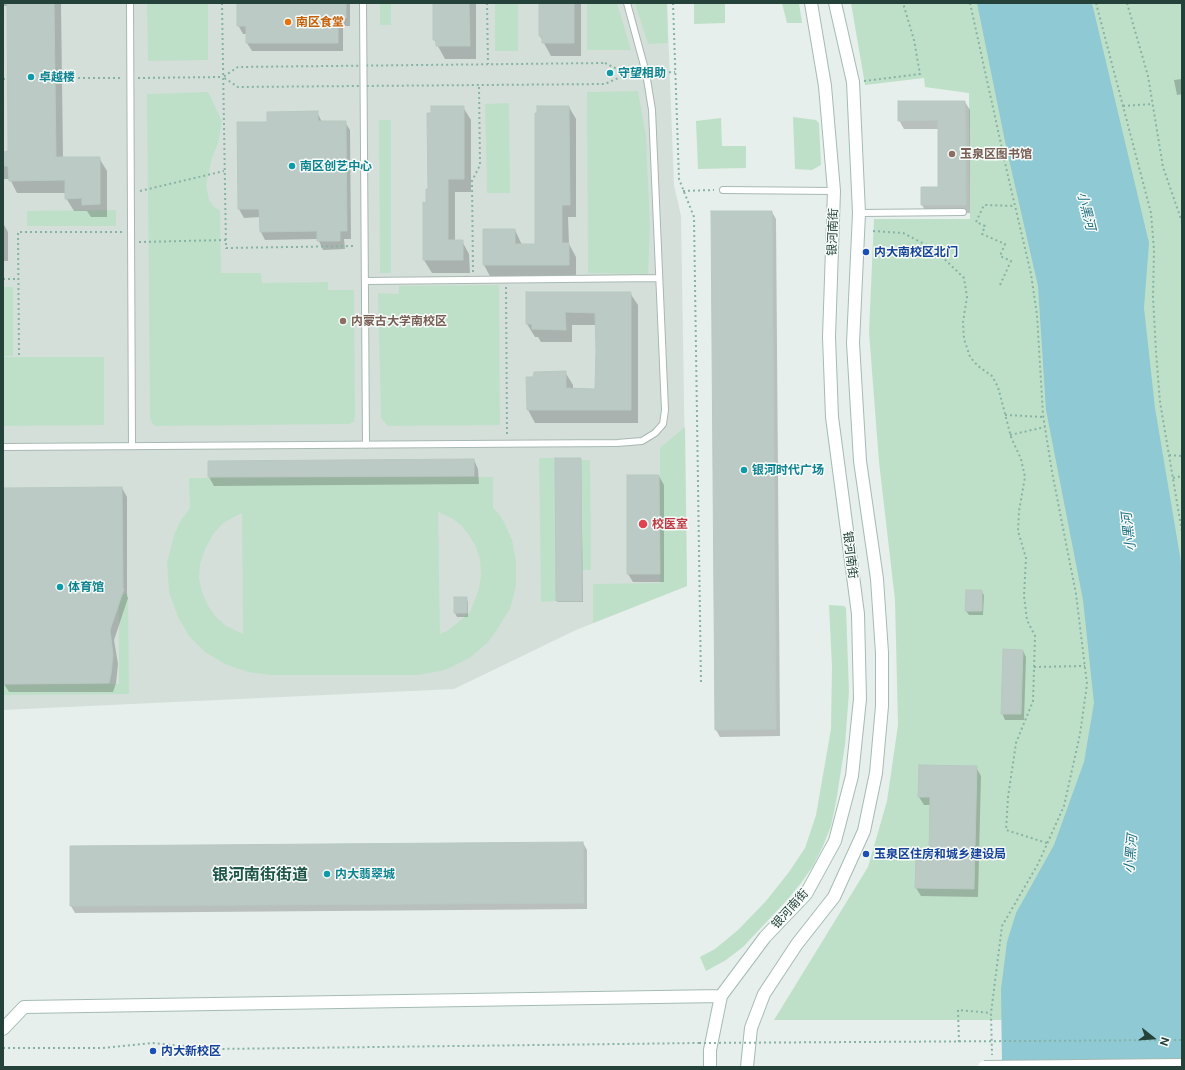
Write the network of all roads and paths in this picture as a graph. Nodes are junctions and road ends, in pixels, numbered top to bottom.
1 (130, 3) edge
2 (222, 3) edge
3 (364, 3) edge
4 (487, 3) edge
5 (627, 3) edge
6 (673, 3) edge
7 (811, 3) edge
8 (835, 3) edge
9 (903, 3) edge
10 (970, 3) edge
11 (1096, 3) edge
12 (1127, 3) edge
13 (488, 64) junction
14 (364, 66) junction
15 (223, 77) junction
16 (860, 82) dead end
17 (479, 85) junction
18 (364, 86) junction
19 (1152, 104) junction
20 (1123, 106) junction
21 (224, 171) junction
22 (723, 190) joint
23 (683, 191) junction
24 (834, 191) junction
25 (130, 193) junction
26 (1015, 206) junction
27 (859, 212) junction
28 (963, 212) dead end
29 (1182, 222) edge
30 (873, 231) dead end
31 (131, 232) junction
32 (226, 240) junction
33 (131, 242) junction
34 (365, 246) junction
35 (660, 278) junction
36 (3, 279) edge
37 (19, 279) junction
38 (473, 280) junction
39 (506, 280) junction
40 (365, 281) junction
41 (1000, 285) dead end
42 (19, 355) dead end
43 (1005, 415) junction
44 (1044, 417) junction
45 (1045, 427) junction
46 (1010, 435) junction
47 (507, 444) junction
48 (366, 445) junction
49 (132, 446) junction
50 (3, 447) edge
51 (1169, 455) junction
52 (1182, 456) edge
53 (1182, 476) edge
54 (1173, 478) junction
55 (1182, 532) edge
56 (1034, 666) junction
57 (1085, 666) junction
58 (701, 684) dead end
59 (1047, 844) junction
60 (721, 996) junction
61 (991, 1013) junction
62 (3, 1028) edge
63 (1182, 1040) edge
64 (959, 1042) junction
65 (3, 1048) edge
66 (988, 1063) edge
67 (1182, 1065) edge
68 (710, 1067) edge
69 (747, 1067) edge

1 - 25 lane
2 - 15 path
3 - 14 lane
4 - 13 path
5 - 35 lane
6 - 23 path
7 - 24 main road, 银河南街
8 - 27 main road, 银河南街
9 - 16 path
10 - 26 path
11 - 20 path
12 - 19 path
13 - 14 path
13 - 17 path
14 - 15 path
14 - 18 lane
15 - 18 path
15 - 21 path
17 - 18 path
17 - 38 path
18 - 34 lane
19 - 20 path
19 - 29 path
20 - 51 path
21 - 25 path
21 - 32 path
22 - 23 path
22 - 24 lane
23 - 58 path
24 - 60 main road, 银河南街
25 - 31 lane
26 - 41 path
26 - 44 path
27 - 28 lane
27 - 69 main road, 银河南街
30 - 43 path
31 - 33 lane
31 - 37 path
32 - 33 path
32 - 34 path
33 - 49 lane
34 - 40 lane
35 - 39 lane
35 - 47 lane
36 - 37 path
37 - 42 path
38 - 39 lane
38 - 40 lane
39 - 47 path
40 - 48 lane
43 - 44 path
43 - 46 path
44 - 45 path
45 - 46 path
45 - 57 path
46 - 56 path
47 - 48 lane
48 - 49 lane
49 - 50 lane
51 - 52 path
51 - 54 path
53 - 54 path
54 - 55 path
56 - 57 path
56 - 59 path
57 - 59 path
59 - 61 path
60 - 62 main road
60 - 68 main road, 银河南街
61 - 64 path
61 - 66 path
63 - 64 path, bridge
64 - 65 path, bridge
66 - 67 main road, bridge

